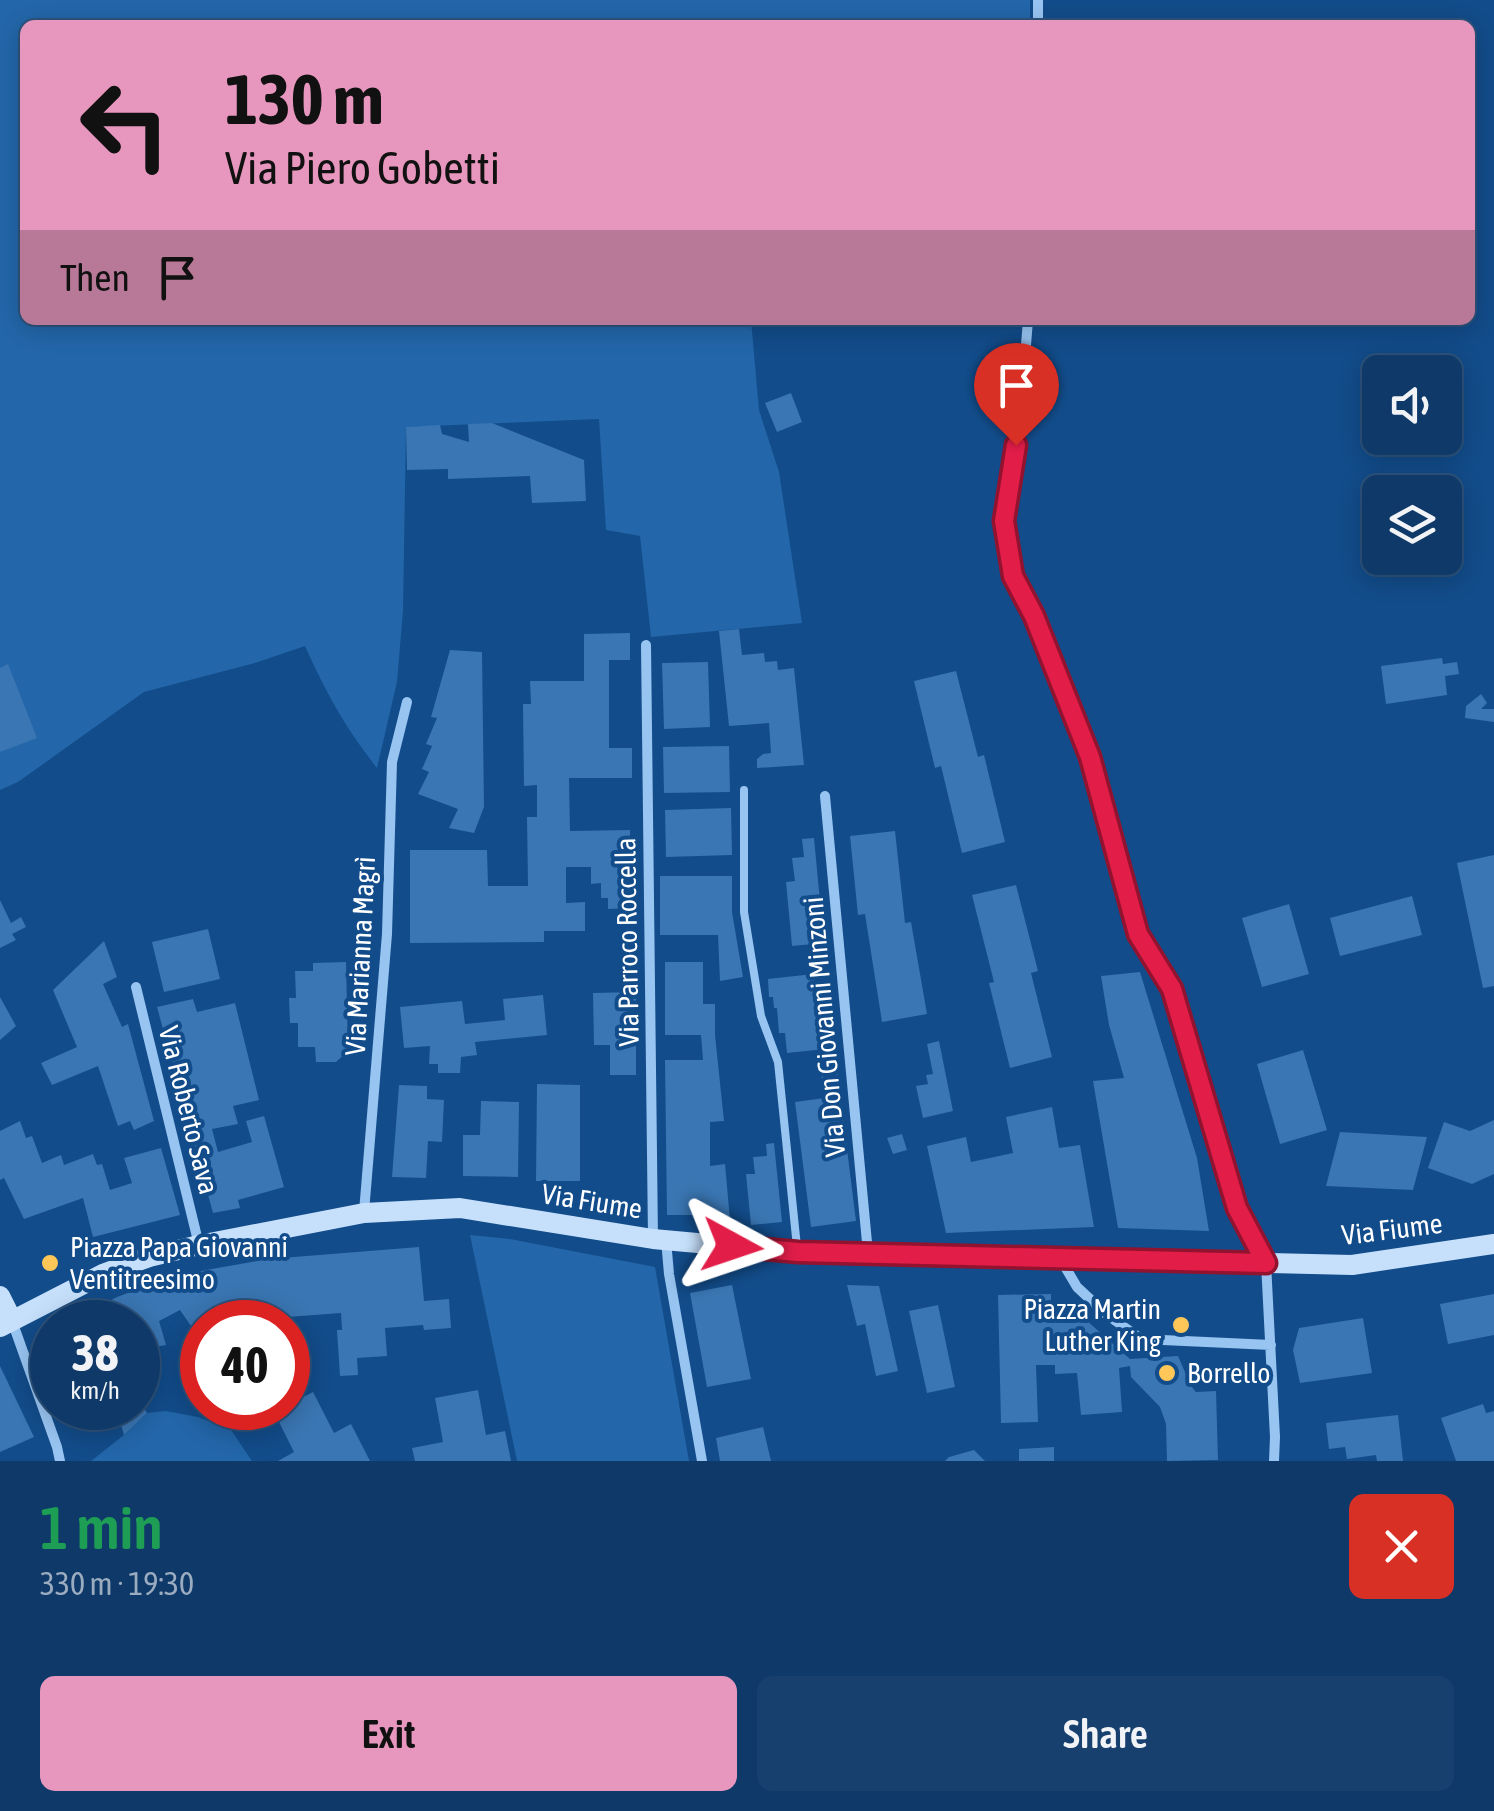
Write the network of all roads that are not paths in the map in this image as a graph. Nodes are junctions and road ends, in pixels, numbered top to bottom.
1 (1028, 325) edge
2 (646, 645) dead end
3 (407, 702) dead end
4 (744, 790) dead end
5 (825, 796) dead end
6 (136, 987) dead end
7 (364, 1213) junction
8 (659, 1239) junction
9 (199, 1244) junction
10 (1494, 1244) edge
11 (798, 1252) junction
12 (868, 1253) junction
13 (1060, 1258) junction
14 (1266, 1263) junction
15 (0, 1296) edge
16 (6, 1324) edge
17 (1270, 1345) junction
18 (60, 1461) edge
19 (702, 1461) edge
20 (1274, 1461) edge

1 - 14 street
2 - 8 street, Via Parroco Roccella
3 - 7 street, Via Marianna Magrì
4 - 11 lane
5 - 12 street, Via Don Giovanni Minzoni
6 - 9 street, Via Roberto Sava
7 - 8 street, Via Fiume
7 - 9 street, Via Fiume
8 - 11 street, Via Fiume
8 - 19 street, Via Parroco Roccella
9 - 16 street, Via Fiume
10 - 14 street, Via Fiume
11 - 12 street, Via Fiume
12 - 13 street, Via Fiume
13 - 14 street, Via Fiume
13 - 17 street
14 - 17 street
15 - 16 street
16 - 18 street
17 - 20 street

